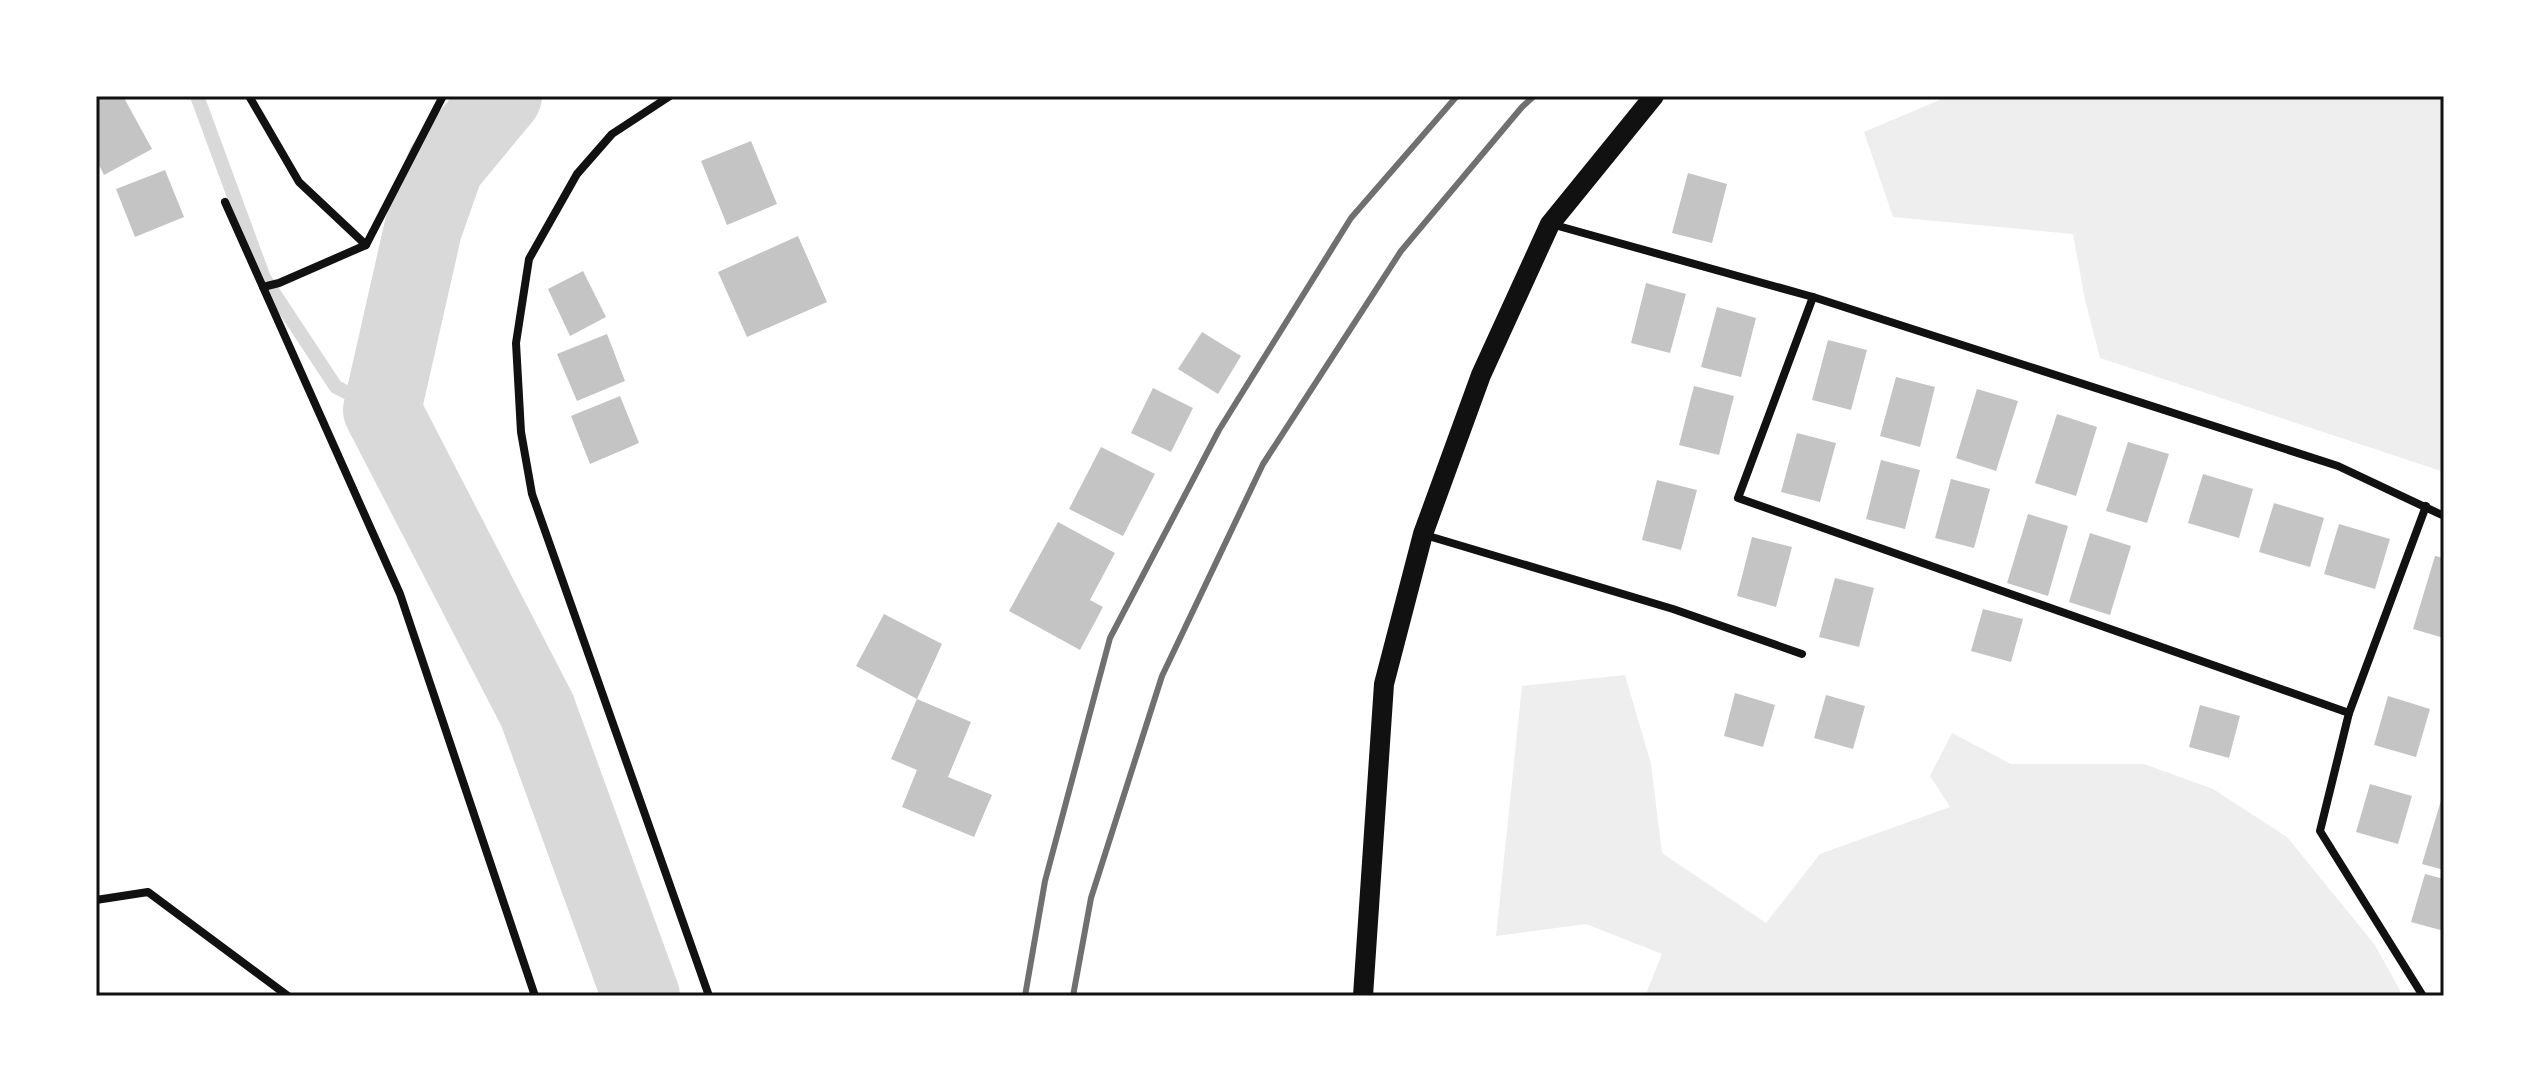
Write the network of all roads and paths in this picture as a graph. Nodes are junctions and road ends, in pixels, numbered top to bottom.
1 (249, 96) edge
2 (443, 96) edge
3 (670, 96) edge
4 (1654, 96) edge
5 (225, 202) dead end
6 (1550, 224) junction
7 (366, 245) junction
8 (263, 287) junction
9 (1813, 297) junction
10 (2426, 506) junction
11 (2444, 516) edge
12 (1423, 534) junction
13 (1802, 654) dead end
14 (2349, 713) junction
15 (96, 900) edge
16 (288, 996) edge
17 (535, 996) edge
18 (709, 996) edge
19 (1363, 996) edge
20 (2423, 996) edge

1 - 7 street
2 - 7 street
3 - 18 street
4 - 6 main road
5 - 8 street
6 - 9 street
6 - 12 main road
7 - 8 street
8 - 17 street
9 - 10 street
9 - 14 street
10 - 11 street
10 - 14 street
12 - 13 street
12 - 19 main road
14 - 20 street
15 - 16 street

